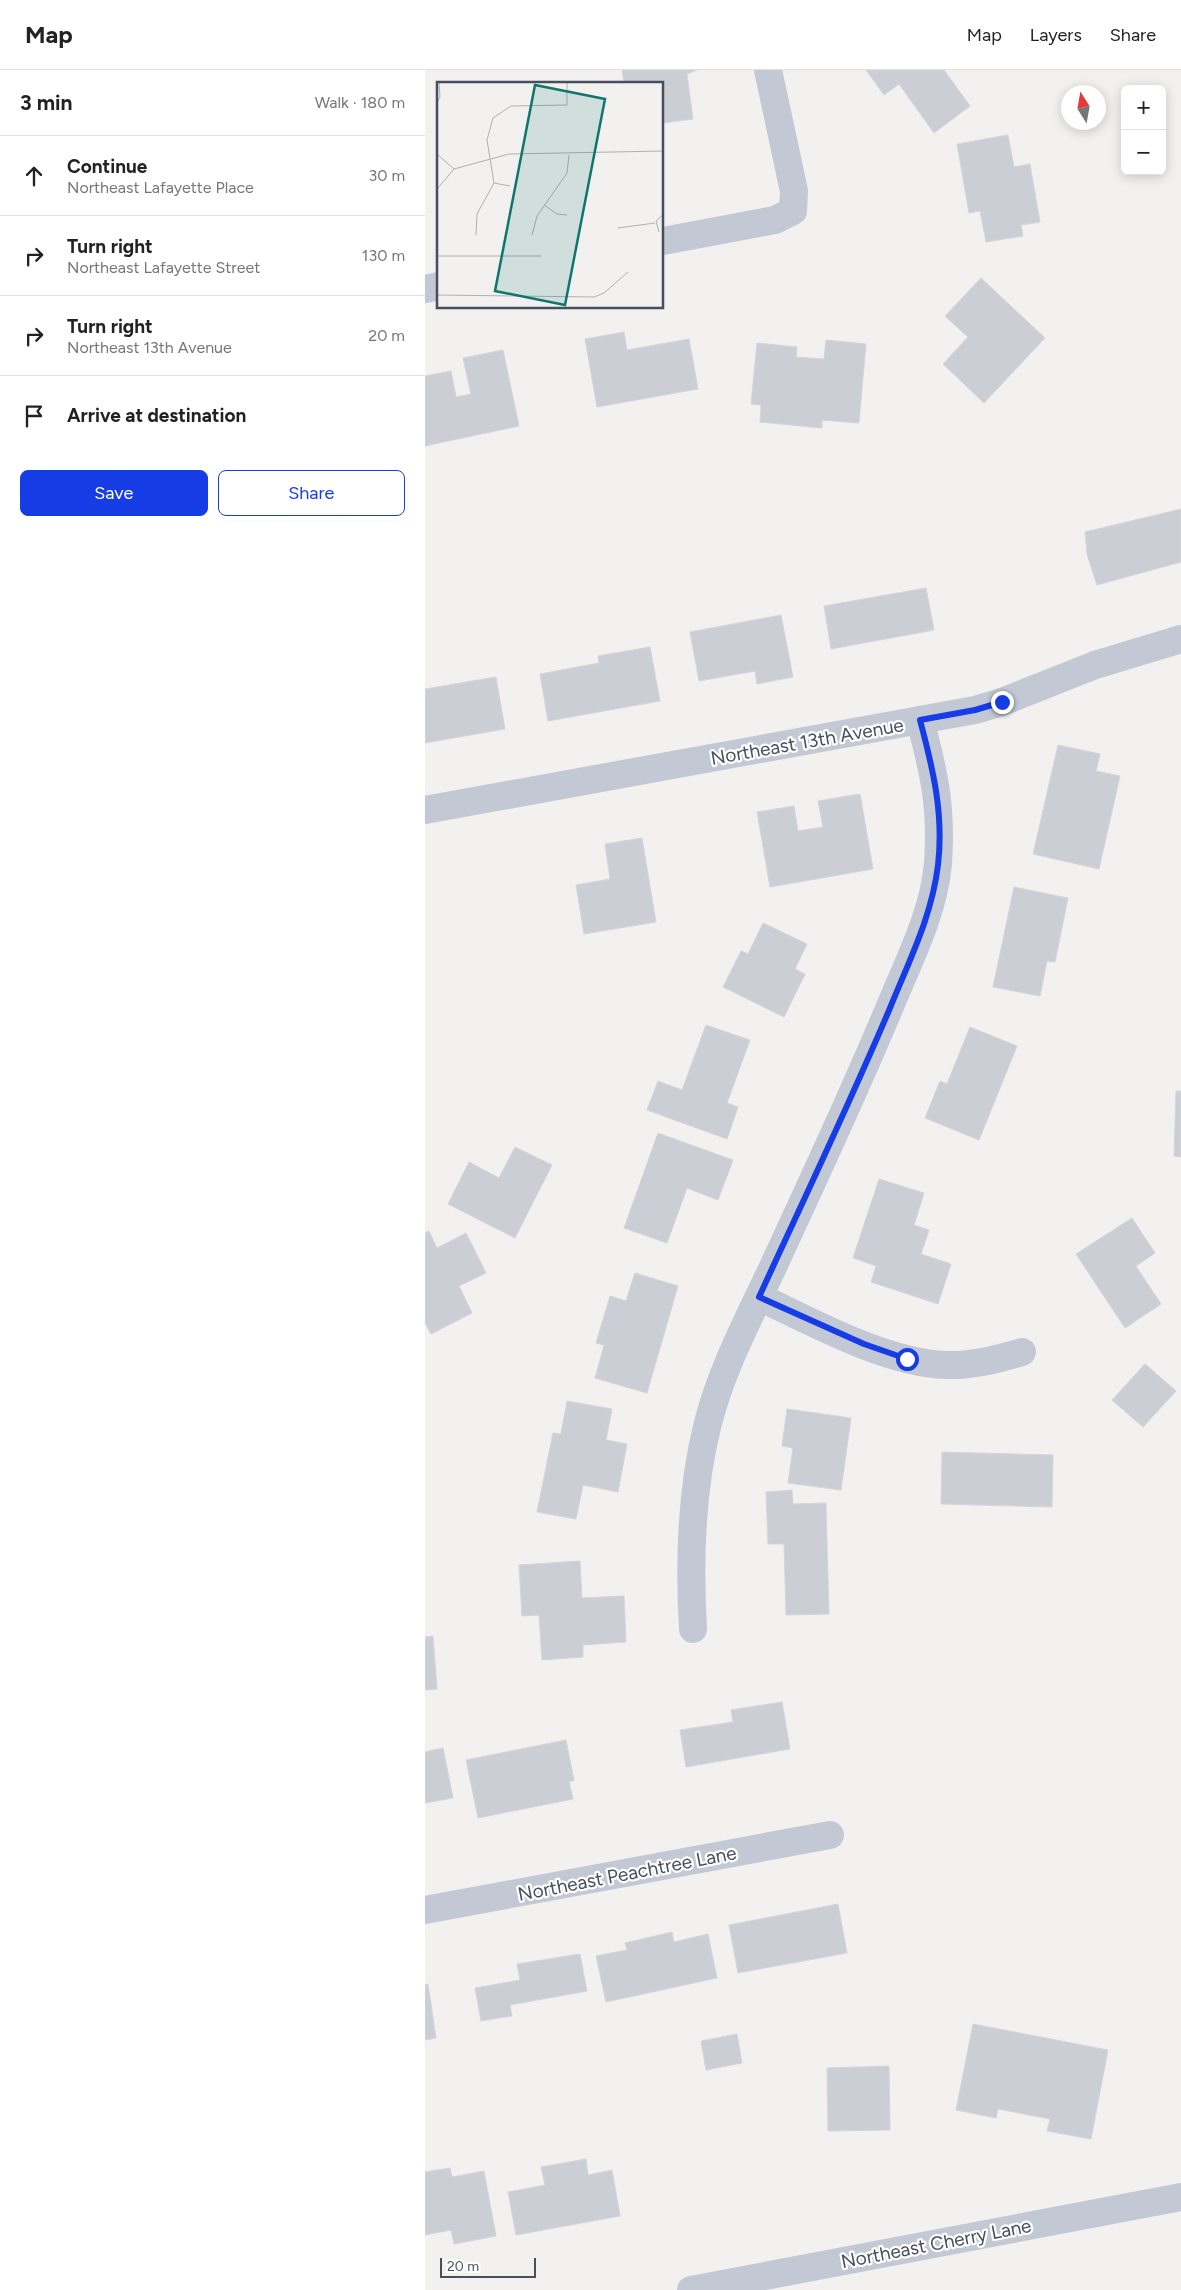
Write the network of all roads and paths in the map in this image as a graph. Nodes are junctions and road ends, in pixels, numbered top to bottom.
1 (768, 70) edge
2 (664, 241) edge
3 (1181, 638) edge
4 (920, 720) junction
5 (425, 810) edge
6 (759, 1297) junction
7 (1022, 1352) dead end
8 (693, 1629) dead end
9 (830, 1835) dead end
10 (425, 1910) edge
11 (1181, 2197) edge
12 (691, 2290) edge

1 - 2 street
3 - 4 street, Northeast 13th Avenue
4 - 5 street, Northeast 13th Avenue
4 - 6 street
6 - 7 street
6 - 8 street
9 - 10 street, Northeast Peachtree Lane
11 - 12 street, Northeast Cherry Lane

